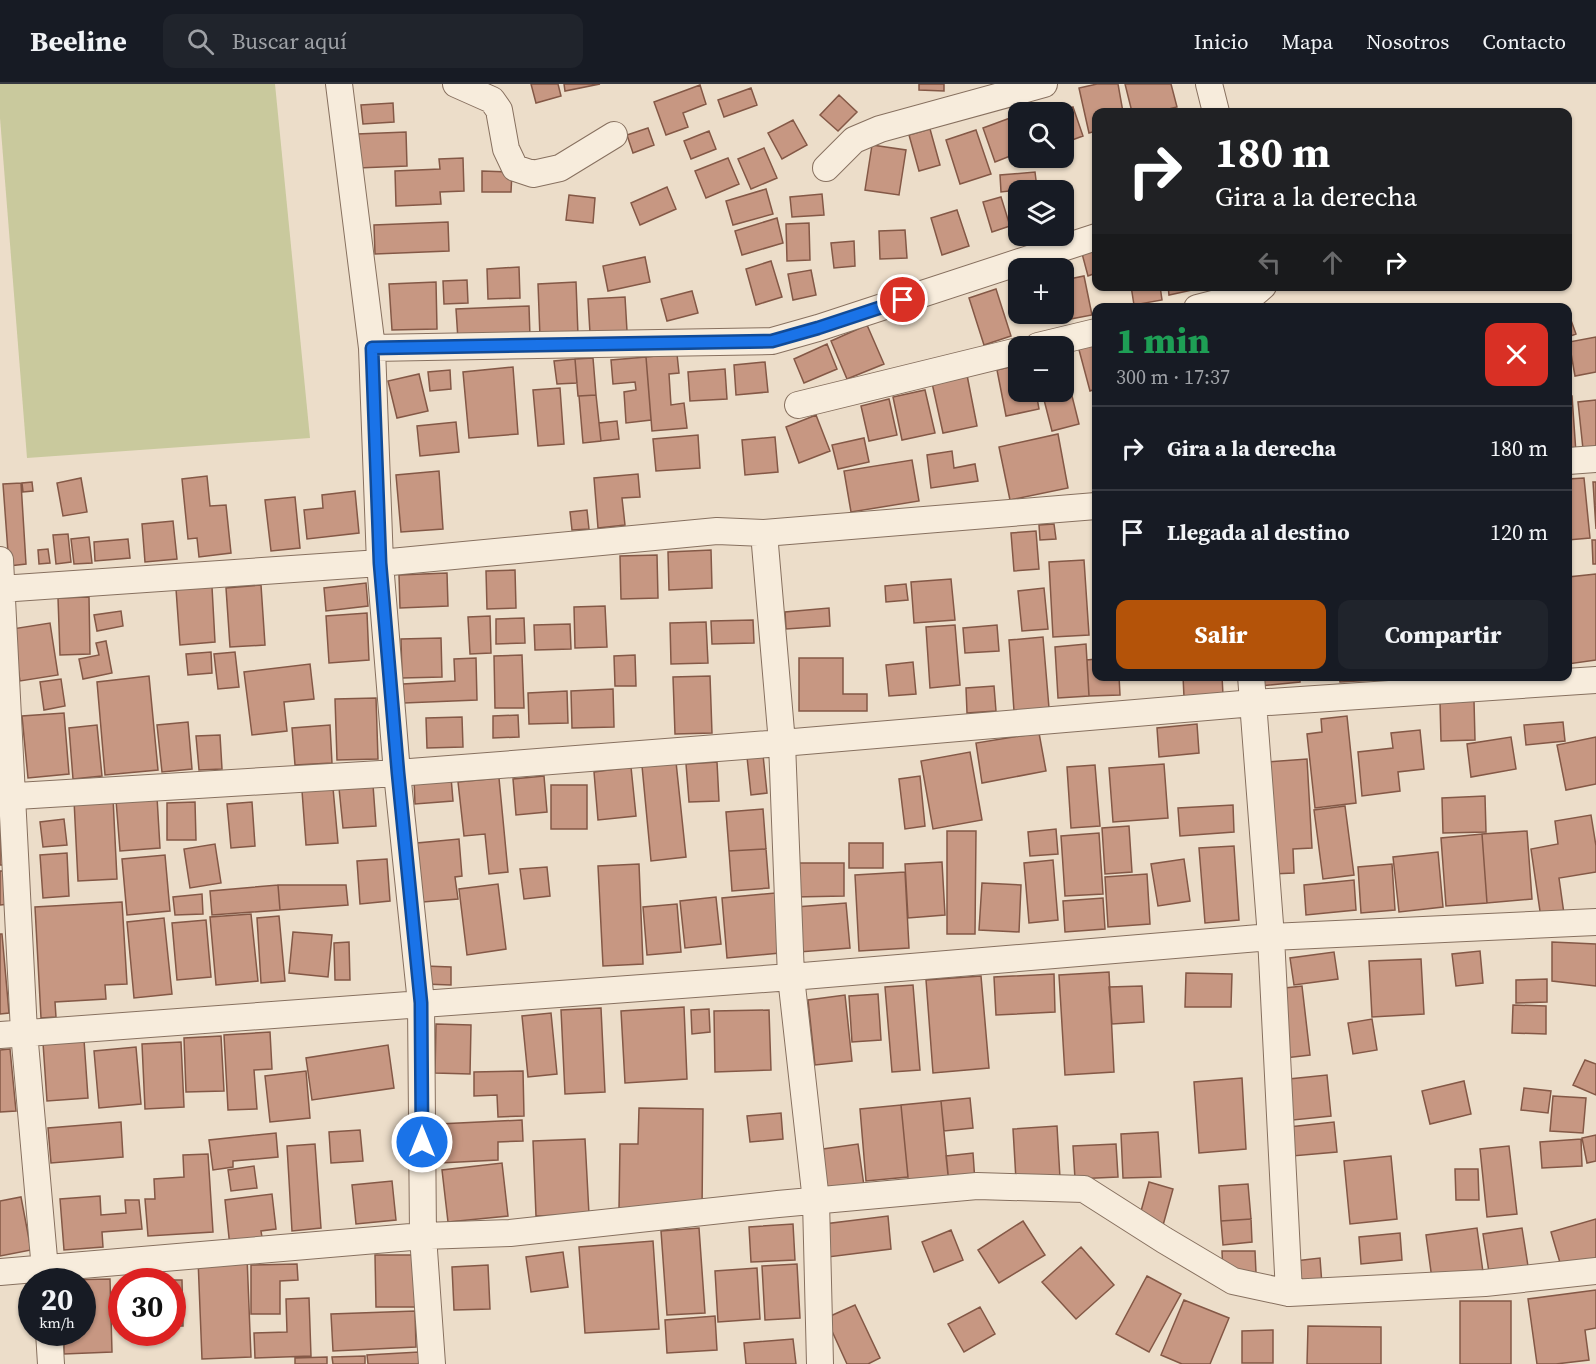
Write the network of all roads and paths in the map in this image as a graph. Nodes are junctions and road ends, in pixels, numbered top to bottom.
1 (339, 84) edge
2 (456, 84) edge
3 (1044, 84) edge
4 (1209, 84) edge
5 (1215, 108) edge
6 (614, 135) dead end
7 (826, 168) dead end
8 (1092, 238) edge
9 (1257, 291) edge
10 (1216, 303) edge
11 (1092, 333) edge
12 (1074, 337) edge
13 (372, 348) junction
14 (1008, 353) edge
15 (798, 405) dead end
16 (1596, 459) edge
17 (1572, 461) edge
18 (1092, 506) edge
19 (764, 533) junction
20 (0, 560) edge
21 (380, 563) junction
22 (1, 589) edge
23 (1596, 680) edge
24 (1252, 681) edge
25 (1254, 703) junction
26 (782, 743) junction
27 (398, 773) junction
28 (6, 796) edge
29 (1596, 922) edge
30 (1271, 937) junction
31 (791, 977) junction
32 (421, 1003) junction
33 (12, 1034) edge
34 (816, 1201) junction
35 (423, 1236) junction
36 (45, 1268) edge
37 (96, 1270) edge
38 (1596, 1271) edge
39 (0, 1272) edge
40 (18, 1273) edge
41 (1289, 1293) junction
42 (50, 1346) edge
43 (51, 1364) edge
44 (432, 1364) edge
45 (820, 1364) edge

1 - 13 street
2 - 6 street
3 - 7 street
4 - 5 street
8 - 13 street
9 - 10 street
11 - 12 street
13 - 21 street
14 - 15 street
16 - 17 street
18 - 19 street
19 - 21 street
19 - 26 street
20 - 22 street
21 - 22 street
21 - 27 street
22 - 28 street
23 - 25 street
24 - 25 street
25 - 26 street
25 - 30 street
26 - 27 street
26 - 31 street
27 - 28 street
27 - 32 street
28 - 33 street
29 - 30 street
30 - 31 street
30 - 41 street
31 - 32 street
31 - 34 street
32 - 33 street
32 - 35 street
33 - 36 street
34 - 35 street
34 - 41 street
34 - 45 street
35 - 37 street
35 - 44 street
38 - 41 street
39 - 40 street
42 - 43 street

